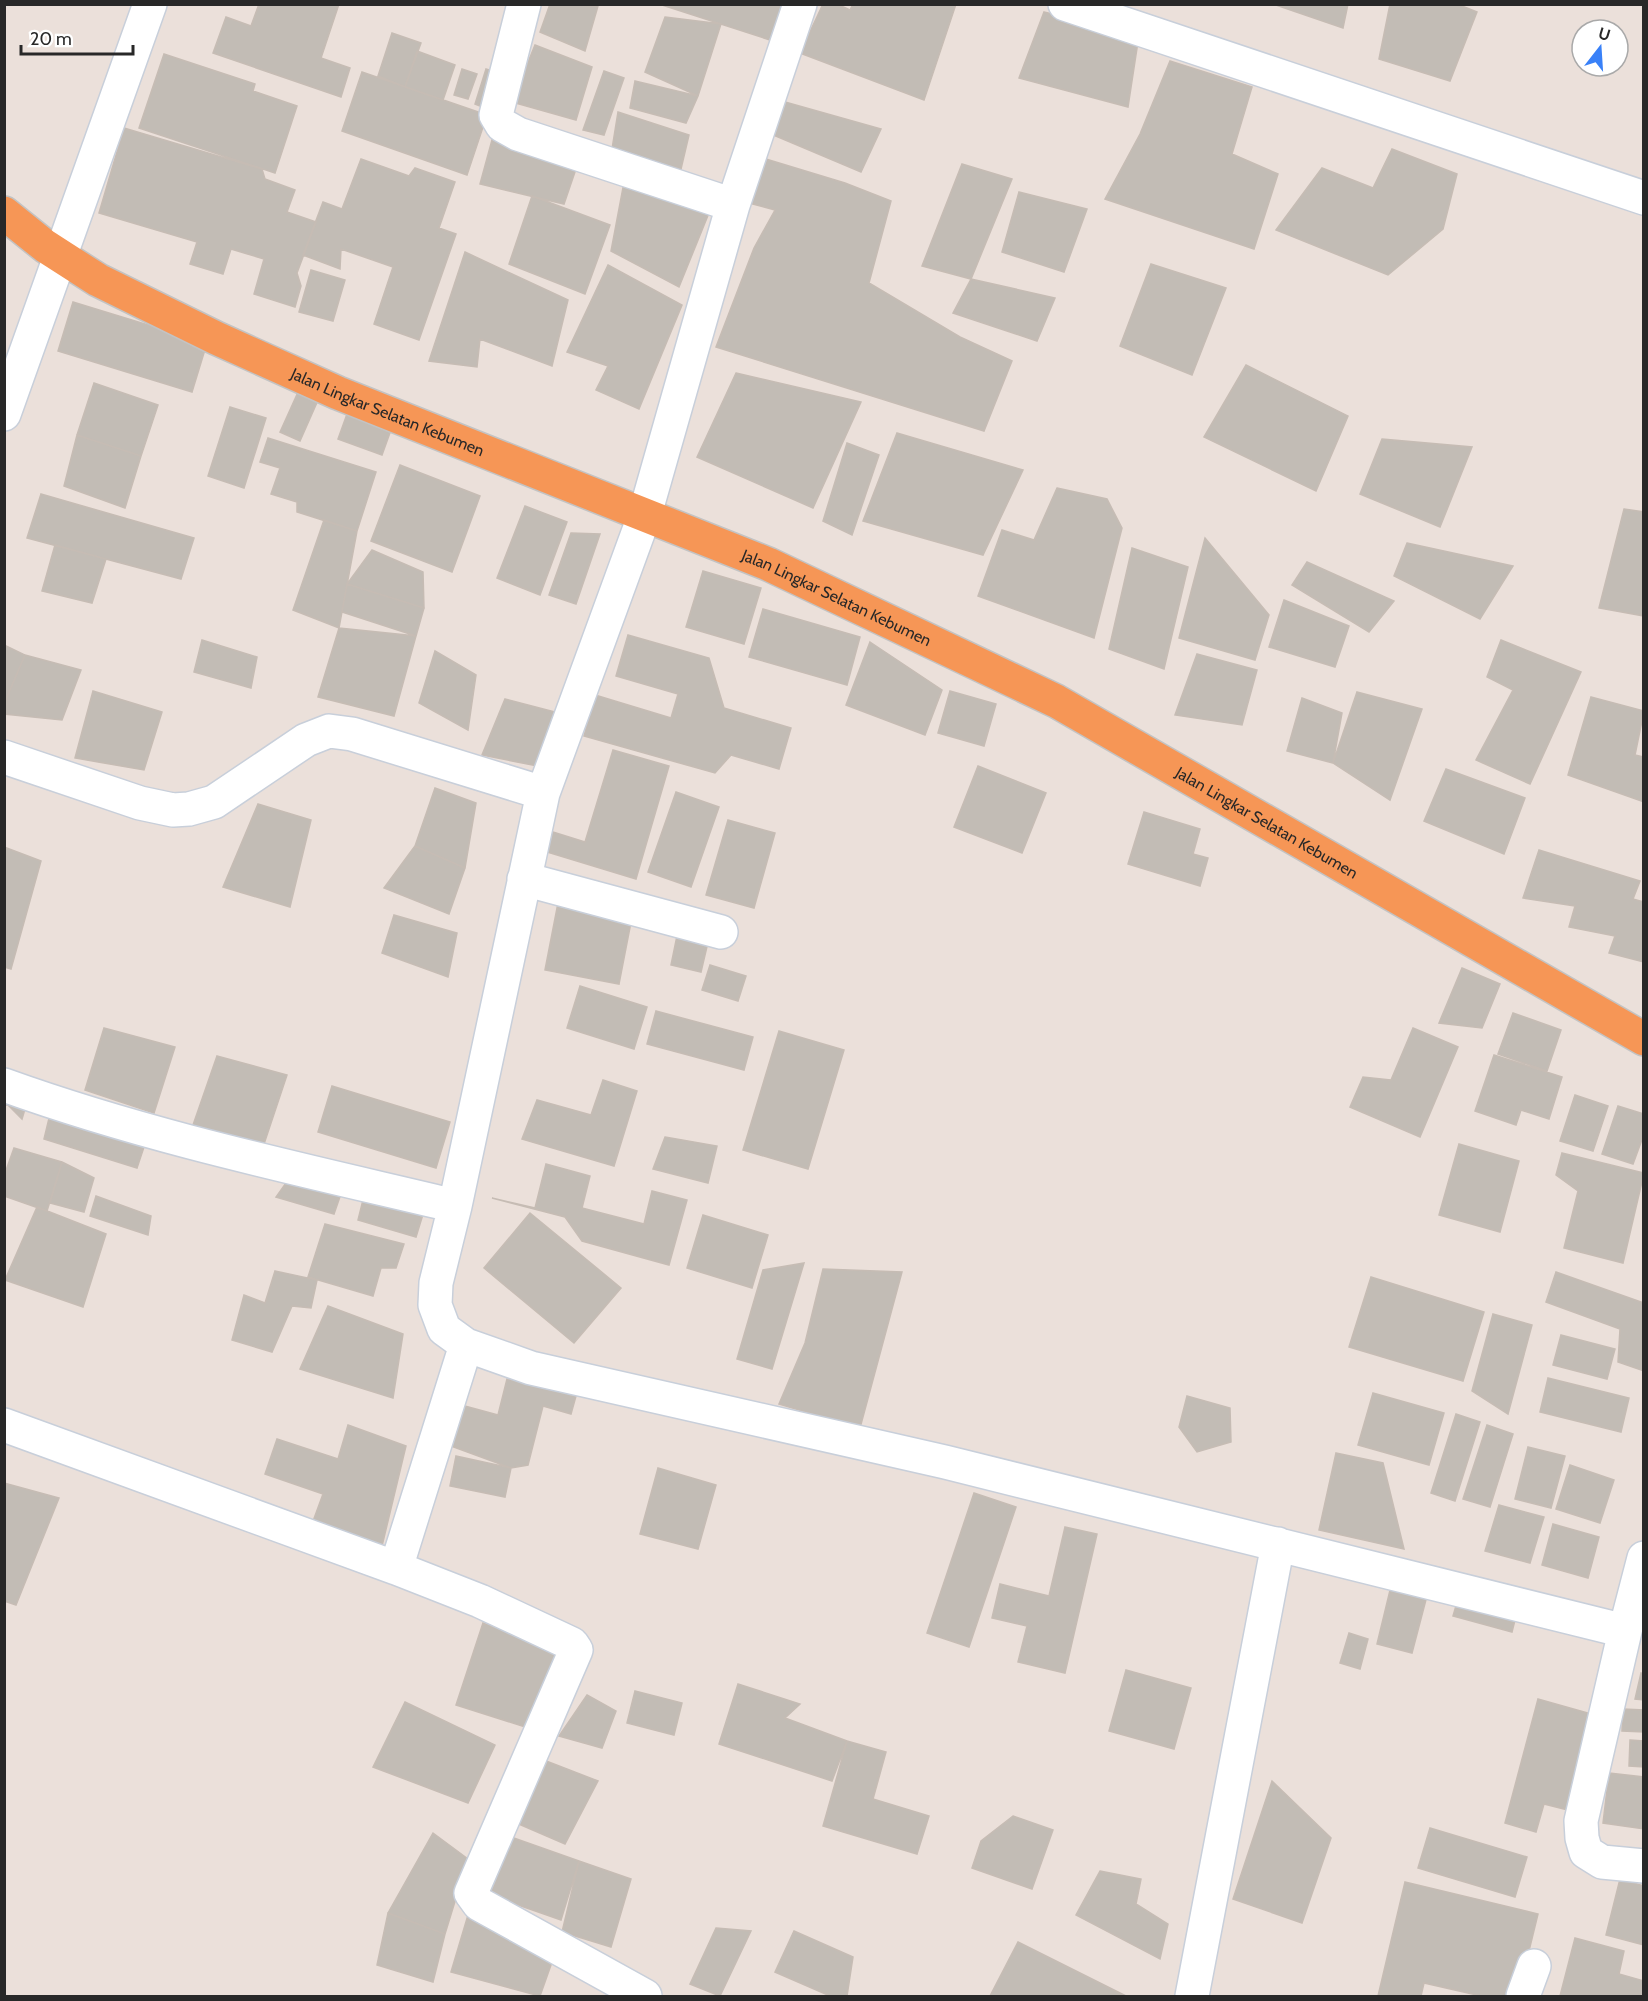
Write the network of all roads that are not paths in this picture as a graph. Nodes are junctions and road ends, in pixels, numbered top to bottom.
1 (150, 4) edge
2 (524, 4) edge
3 (800, 4) edge
4 (1065, 4) edge
5 (1644, 198) edge
6 (733, 205) junction
7 (33, 236) edge
8 (4, 414) edge
9 (645, 514) junction
10 (4, 757) edge
11 (543, 793) junction
12 (524, 879) junction
13 (721, 932) dead end
14 (1644, 1039) edge
15 (4, 1085) edge
16 (455, 1206) junction
17 (466, 1345) junction
18 (4, 1425) edge
19 (1278, 1544) junction
20 (1644, 1558) edge
21 (396, 1568) junction
22 (1626, 1631) junction
23 (1644, 1866) edge
24 (1534, 1966) dead end
25 (645, 1996) edge
26 (1192, 1996) edge
27 (1523, 1996) edge

1 - 7 street
2 - 6 street
3 - 6 street
4 - 5 street
6 - 9 street
7 - 8 street
7 - 9 highway, Jalan Lingkar Selatan Kebumen
9 - 11 street
9 - 14 highway, Jalan Lingkar Selatan Kebumen
10 - 11 street
11 - 12 street
12 - 13 street
12 - 16 street
15 - 16 street
16 - 17 street
17 - 19 street
17 - 21 street
18 - 21 street
19 - 22 street
19 - 26 street
20 - 22 street
21 - 25 street
22 - 23 street
24 - 27 street

